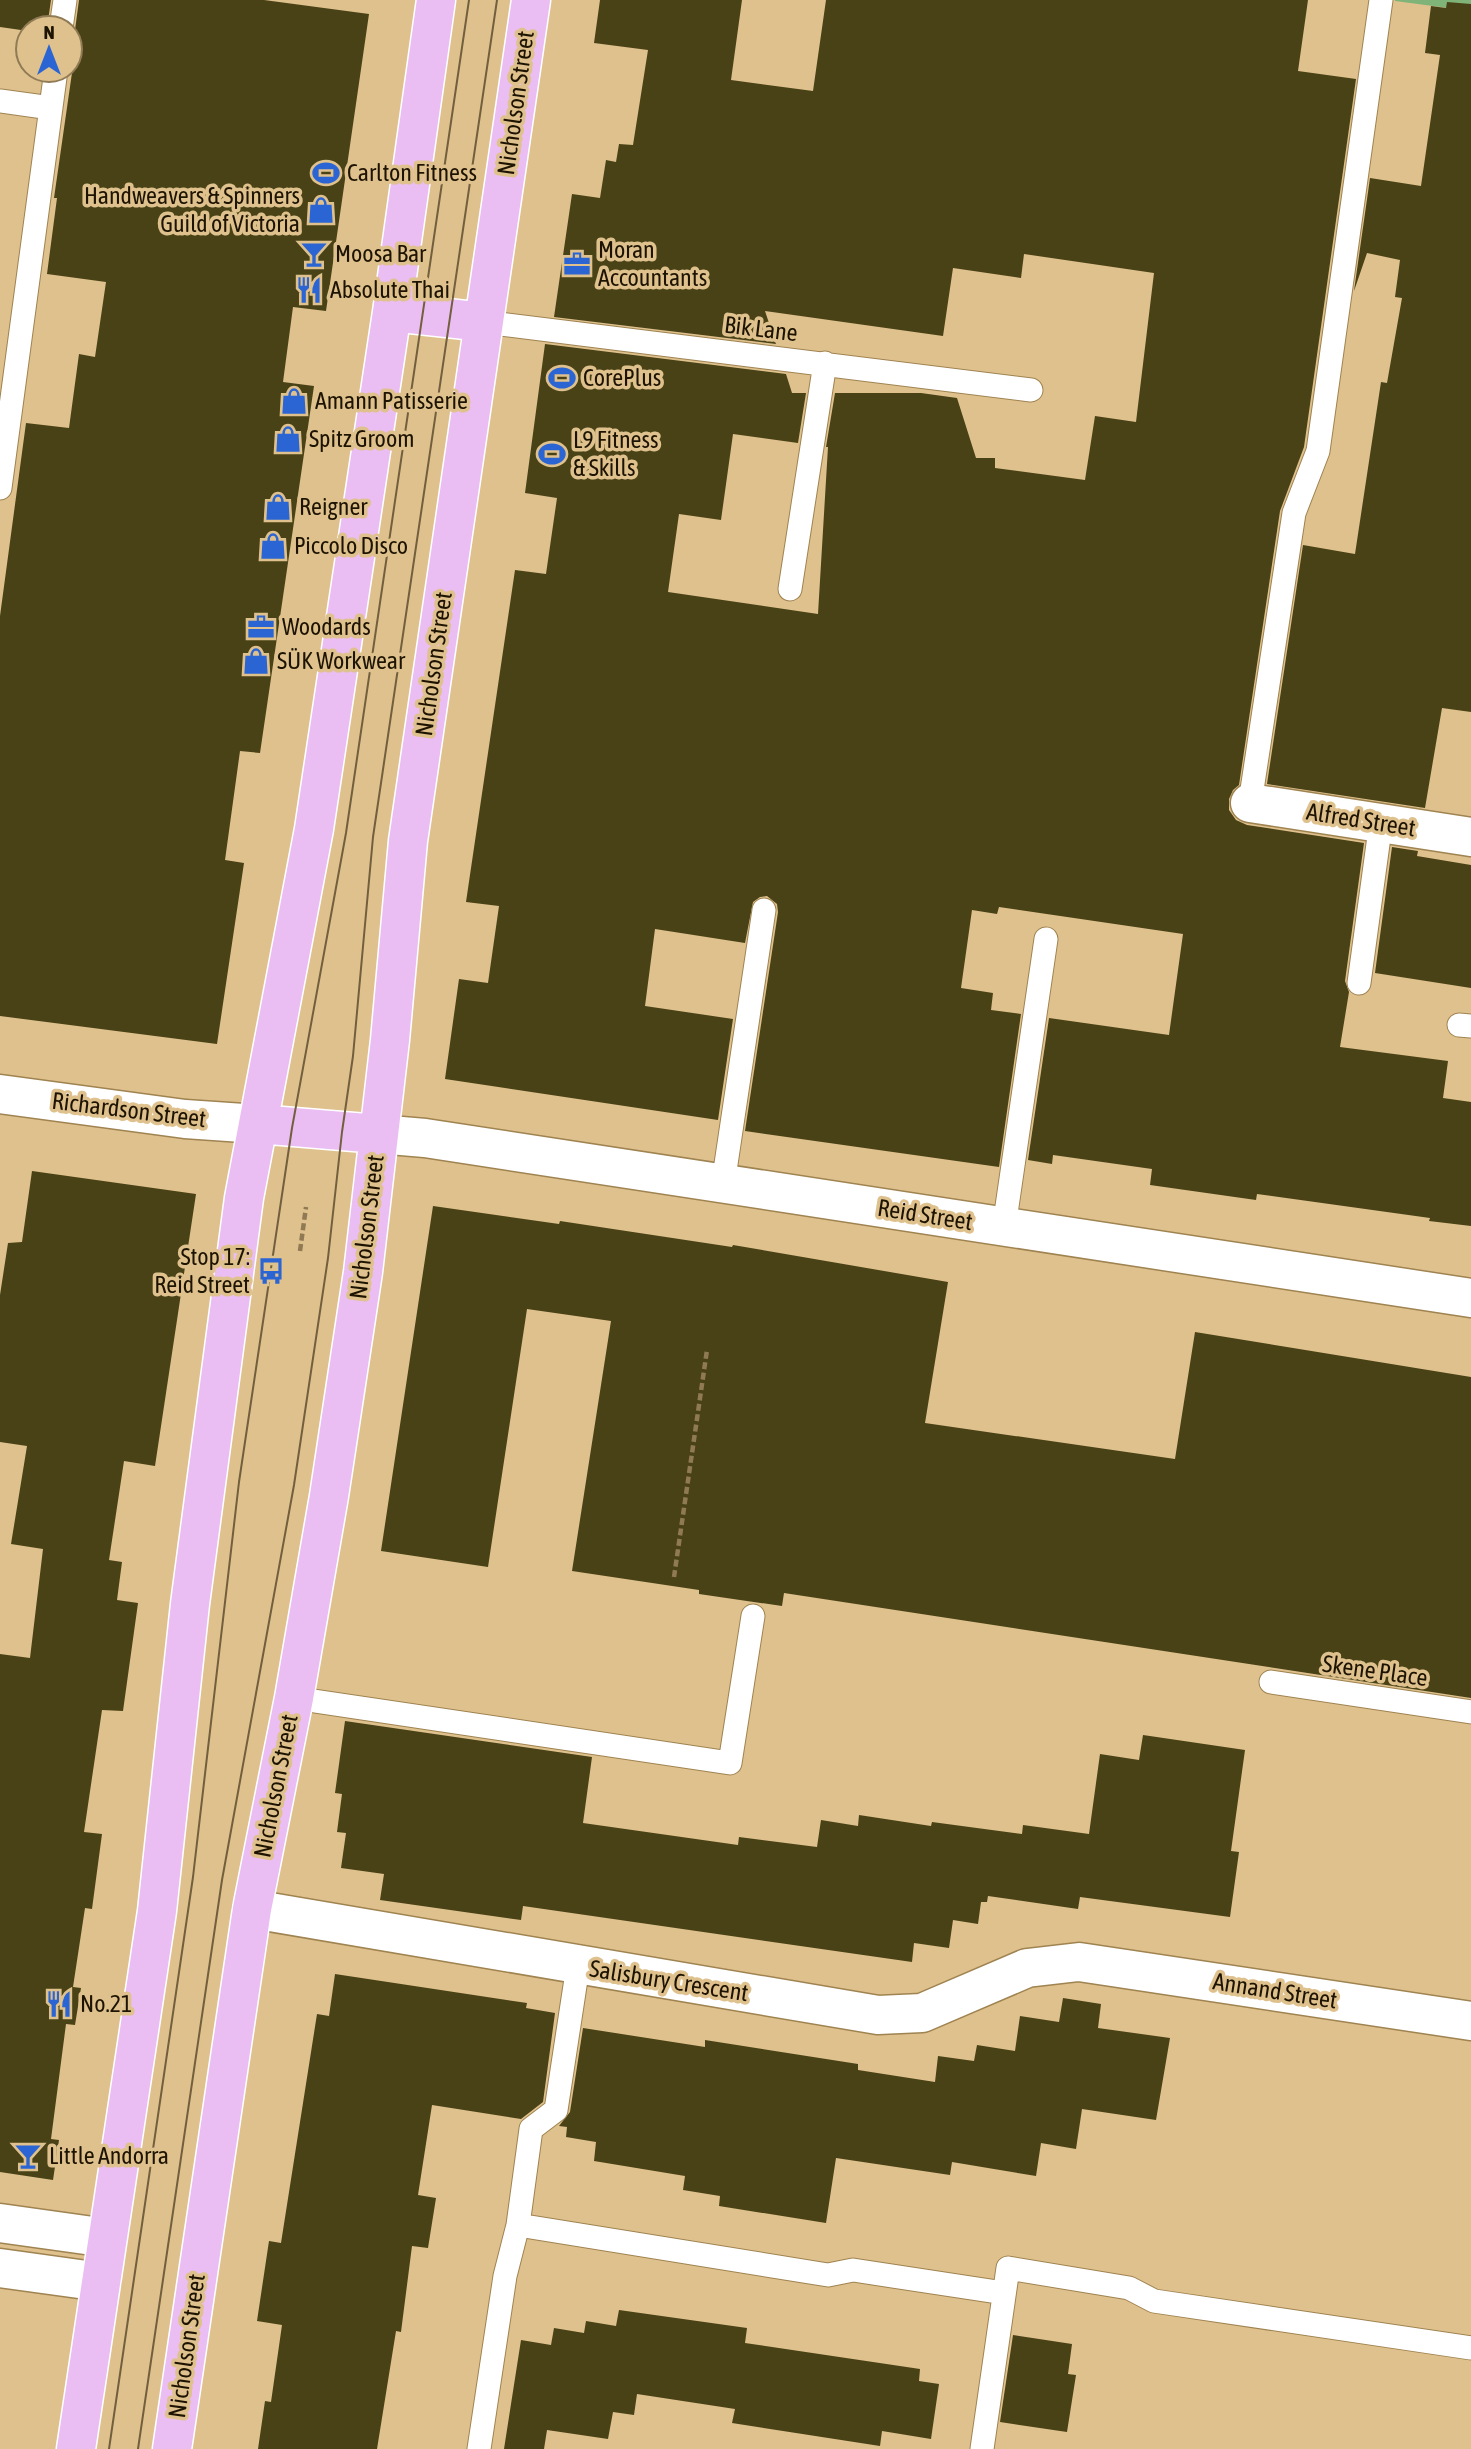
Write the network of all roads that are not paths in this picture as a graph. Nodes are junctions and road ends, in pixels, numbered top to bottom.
1 (436, 0) edge
2 (531, 0) edge
3 (1381, 0) edge
4 (54, 84) edge
5 (0, 101) edge
6 (51, 108) junction
7 (392, 312) junction
8 (484, 322) junction
9 (825, 363) junction
10 (1031, 390) dead end
11 (0, 488) edge
12 (790, 589) dead end
13 (1251, 803) joint
14 (1381, 822) junction
15 (1471, 837) edge
16 (764, 910) dead end
17 (1045, 939) dead end
18 (1359, 983) dead end
19 (0, 1094) edge
20 (258, 1124) junction
21 (378, 1134) junction
22 (723, 1184) junction
23 (1004, 1227) junction
24 (1471, 1298) edge
25 (753, 1616) dead end
26 (1271, 1682) dead end
27 (293, 1698) junction
28 (1471, 1712) edge
29 (252, 1909) junction
30 (1079, 1962) joint
31 (578, 1966) junction
32 (1471, 2021) edge
33 (0, 2223) edge
34 (518, 2225) junction
35 (107, 2238) junction
36 (0, 2268) edge
37 (101, 2282) junction
38 (1004, 2293) junction
39 (1471, 2348) edge
40 (76, 2449) edge
41 (172, 2449) edge
42 (479, 2449) edge
43 (982, 2449) edge

1 - 7 main road
2 - 8 main road, Nicholson Street
3 - 13 lane
4 - 6 lane
5 - 6 lane
6 - 11 lane
7 - 8 main road
7 - 20 main road
8 - 9 lane, Bik Lane
8 - 21 main road, Nicholson Street
9 - 10 lane, Bik Lane
9 - 12 lane
13 - 14 street, Alfred Street
14 - 15 street, Alfred Street
14 - 18 lane
16 - 22 lane
17 - 23 lane
19 - 20 street, Richardson Street
20 - 21 main road
20 - 35 main road
21 - 22 street, Reid Street
21 - 27 main road, Nicholson Street
22 - 23 street, Reid Street
23 - 24 street, Reid Street
25 - 27 lane
26 - 28 lane, Skene Place
27 - 29 main road, Nicholson Street
29 - 31 street, Salisbury Crescent
29 - 41 main road, Nicholson Street
30 - 31 street, Salisbury Crescent
30 - 32 street, Annand Street
31 - 34 lane
33 - 35 street
34 - 38 lane
34 - 42 lane
35 - 37 main road
36 - 37 street
37 - 40 main road
38 - 39 lane
38 - 43 lane

